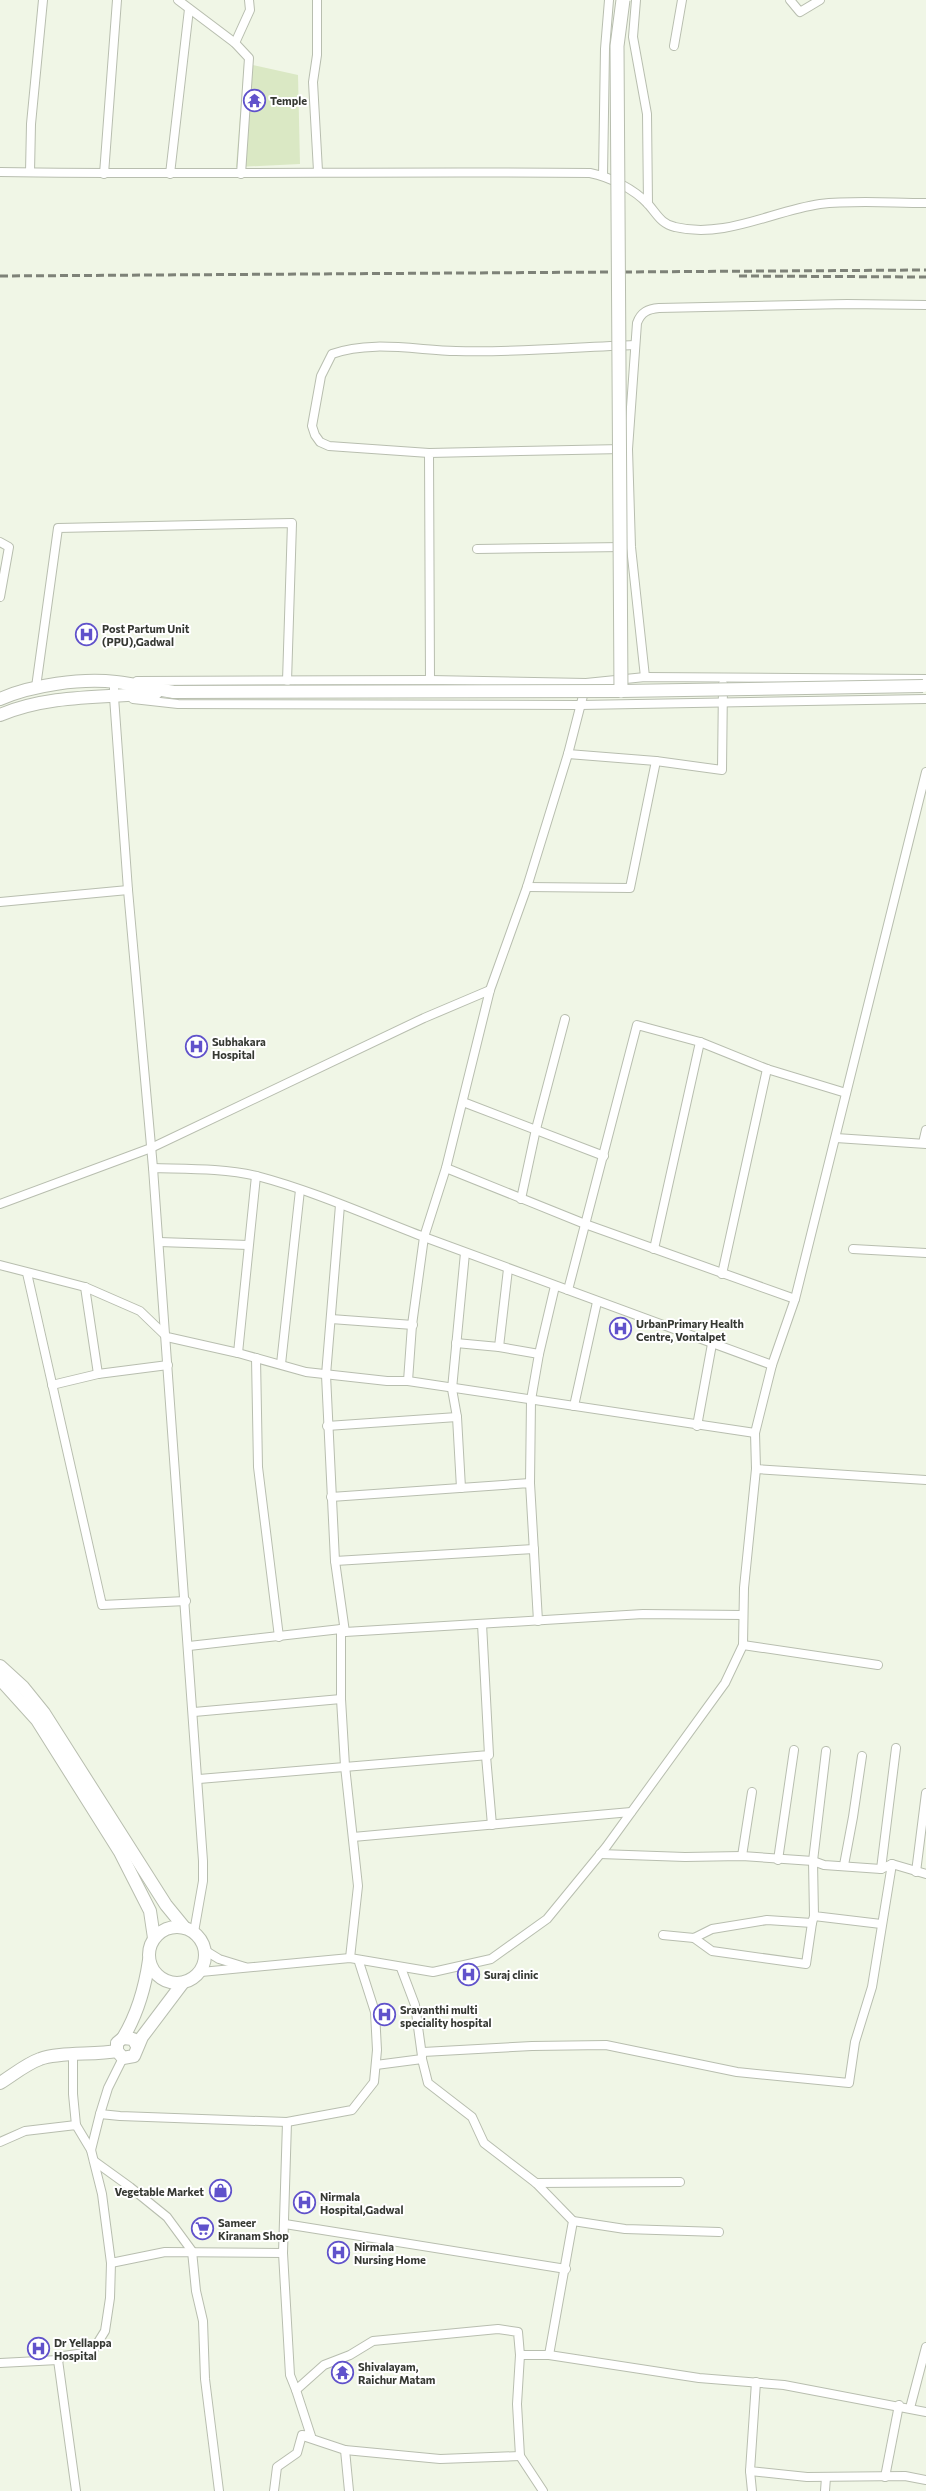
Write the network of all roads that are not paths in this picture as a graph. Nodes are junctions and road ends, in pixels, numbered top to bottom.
1 (43, 0) edge
2 (117, 0) edge
3 (178, 0) edge
4 (249, 0) edge
5 (317, 0) edge
6 (609, 0) edge
7 (623, 0) edge
8 (636, 0) edge
9 (682, 0) edge
10 (790, 0) edge
11 (820, 0) edge
12 (189, 9) junction
13 (235, 43) junction
14 (674, 46) dead end
15 (318, 171) junction
16 (0, 172) edge
17 (30, 172) junction
18 (104, 174) junction
19 (170, 174) junction
20 (241, 174) junction
21 (603, 176) junction
22 (926, 203) edge
23 (648, 204) junction
24 (926, 305) edge
25 (635, 345) junction
26 (628, 449) junction
27 (429, 453) junction
28 (0, 542) edge
29 (631, 547) junction
30 (477, 549) dead end
31 (0, 597) edge
32 (645, 677) junction
33 (723, 677) junction
34 (430, 680) junction
35 (287, 681) junction
36 (114, 682) junction
37 (586, 682) junction
38 (925, 684) edge
39 (36, 688) junction
40 (621, 691) junction
41 (174, 692) junction
42 (114, 697) junction
43 (0, 699) edge
44 (926, 699) edge
45 (723, 702) junction
46 (580, 705) junction
47 (0, 716) edge
48 (568, 754) junction
49 (656, 761) junction
50 (926, 772) edge
51 (527, 887) junction
52 (128, 890) junction
53 (0, 902) edge
54 (490, 990) junction
55 (564, 1019) dead end
56 (700, 1042) junction
57 (767, 1069) junction
58 (846, 1093) junction
59 (463, 1102) junction
60 (536, 1129) junction
61 (926, 1130) edge
62 (836, 1138) junction
63 (924, 1143) edge
64 (151, 1148) junction
65 (604, 1156) junction
66 (153, 1168) junction
67 (446, 1168) junction
68 (256, 1176) junction
69 (300, 1190) junction
70 (521, 1199) junction
71 (0, 1204) edge
72 (340, 1205) junction
73 (584, 1224) junction
74 (424, 1237) junction
75 (159, 1242) junction
76 (248, 1245) junction
77 (853, 1248) dead end
78 (654, 1249) junction
79 (926, 1253) edge
80 (465, 1254) junction
81 (0, 1266) edge
82 (508, 1269) junction
83 (27, 1274) junction
84 (722, 1274) junction
85 (555, 1286) junction
86 (85, 1287) junction
87 (568, 1290) junction
88 (795, 1299) junction
89 (597, 1302) junction
90 (331, 1319) junction
91 (413, 1325) junction
92 (167, 1337) junction
93 (456, 1343) junction
94 (712, 1344) junction
95 (499, 1347) junction
96 (238, 1352) junction
97 (539, 1354) junction
98 (256, 1358) junction
99 (281, 1364) junction
100 (168, 1365) junction
101 (772, 1365) junction
102 (98, 1374) junction
103 (326, 1375) junction
104 (408, 1381) junction
105 (52, 1385) junction
106 (452, 1388) junction
107 (531, 1400) junction
108 (574, 1406) junction
109 (457, 1417) junction
110 (327, 1426) junction
111 (697, 1426) junction
112 (755, 1433) junction
113 (756, 1469) junction
114 (926, 1480) edge
115 (530, 1483) junction
116 (462, 1488) junction
117 (331, 1497) junction
118 (534, 1549) junction
119 (336, 1561) junction
120 (186, 1601) junction
121 (743, 1615) junction
122 (538, 1621) junction
123 (482, 1624) junction
124 (343, 1630) junction
125 (280, 1637) junction
126 (743, 1645) junction
127 (189, 1646) junction
128 (878, 1665) dead end
129 (0, 1666) edge
130 (0, 1679) edge
131 (341, 1699) junction
132 (194, 1712) junction
133 (896, 1748) dead end
134 (794, 1750) dead end
135 (826, 1751) dead end
136 (486, 1756) junction
137 (862, 1756) dead end
138 (345, 1766) junction
139 (199, 1779) junction
140 (752, 1792) dead end
141 (926, 1793) edge
142 (631, 1812) junction
143 (492, 1825) junction
144 (353, 1837) junction
145 (600, 1854) junction
146 (742, 1856) junction
147 (778, 1860) junction
148 (813, 1861) junction
149 (892, 1864) junction
150 (844, 1865) junction
151 (881, 1869) junction
152 (916, 1872) junction
153 (926, 1874) edge
154 (813, 1920) junction
155 (881, 1924) junction
156 (189, 1929) junction
157 (663, 1935) dead end
158 (154, 1938) junction
159 (694, 1938) junction
160 (206, 1951) junction
161 (350, 1958) junction
162 (149, 1960) junction
163 (359, 1962) junction
164 (248, 1968) junction
165 (401, 1968) junction
166 (201, 1972) junction
167 (182, 1984) junction
168 (123, 2038) junction
169 (137, 2046) junction
170 (120, 2054) junction
171 (73, 2056) junction
172 (422, 2056) junction
173 (376, 2065) junction
174 (0, 2083) edge
175 (100, 2114) junction
176 (288, 2122) junction
177 (76, 2125) junction
178 (0, 2142) edge
179 (90, 2150) junction
180 (94, 2162) junction
181 (680, 2182) dead end
182 (536, 2183) junction
183 (573, 2221) junction
184 (285, 2224) junction
185 (719, 2232) dead end
186 (192, 2251) junction
187 (284, 2253) junction
188 (111, 2263) junction
189 (566, 2269) junction
190 (926, 2347) edge
191 (520, 2355) junction
192 (549, 2355) junction
193 (58, 2360) junction
194 (0, 2363) edge
195 (756, 2382) junction
196 (296, 2390) junction
197 (898, 2405) junction
198 (910, 2408) junction
199 (926, 2412) edge
200 (302, 2435) junction
201 (346, 2450) junction
202 (520, 2456) junction
203 (750, 2471) junction
204 (826, 2477) junction
205 (885, 2477) junction
206 (926, 2480) edge
207 (76, 2491) edge
208 (219, 2491) edge
209 (274, 2491) edge
210 (349, 2491) edge
211 (543, 2491) edge
212 (752, 2491) edge
213 (825, 2491) edge

1 - 17 street
2 - 18 street
3 - 12 street
4 - 13 street
5 - 15 street
6 - 21 street
7 - 40 main road, bridge
8 - 23 street
9 - 14 street
10 - 11 street
12 - 13 street
12 - 19 street
13 - 20 street
15 - 20 street
15 - 21 street
16 - 17 street
17 - 18 street
18 - 19 street
19 - 20 street
21 - 23 street
22 - 23 street
24 - 25 street
25 - 26 street
25 - 27 street
26 - 27 street
26 - 29 street
27 - 34 street
28 - 31 street
29 - 30 street
29 - 32 street
32 - 33 street
32 - 37 street
33 - 38 street
33 - 45 street
34 - 35 street
34 - 37 street
35 - 36 street
35 - 39 street
36 - 39 main road
36 - 41 main road
36 - 42 street
37 - 46 street
38 - 40 main road, bridge
39 - 43 main road
40 - 41 main road, bridge
41 - 42 main road
42 - 46 street
42 - 47 main road
42 - 52 street
44 - 45 street
45 - 46 street
45 - 49 street
46 - 48 street
48 - 49 street
48 - 51 street
49 - 51 street
50 - 58 street
51 - 54 street
52 - 53 street
52 - 64 street
54 - 59 street
54 - 64 street
55 - 60 street
56 - 57 street
56 - 65 street
56 - 78 street
57 - 58 street
57 - 84 street
58 - 62 street
59 - 60 street
59 - 67 street
60 - 65 street
60 - 70 street
61 - 63 street
62 - 63 street
62 - 88 street
64 - 66 street
64 - 71 street
65 - 73 street
66 - 68 street
66 - 75 street
67 - 70 street
67 - 74 street
68 - 69 street
68 - 76 street
69 - 72 street
69 - 99 street
70 - 73 street
72 - 74 street
72 - 90 street
73 - 78 street
73 - 87 street
74 - 80 street
74 - 91 street
75 - 76 street
75 - 92 street
76 - 96 street
77 - 79 street
78 - 84 street
80 - 82 street
80 - 93 street
81 - 83 street
82 - 85 street
82 - 95 street
83 - 86 street
83 - 105 street
84 - 88 street
85 - 87 street
85 - 97 street
86 - 92 street
86 - 102 street
87 - 89 street
88 - 101 street
89 - 94 street
89 - 108 street
90 - 91 street
90 - 103 street
91 - 104 street
92 - 96 street
92 - 100 street
93 - 95 street
93 - 106 street
94 - 101 street
94 - 111 street
95 - 97 street
96 - 98 street
97 - 107 street
98 - 99 street
98 - 125 street
99 - 103 street
100 - 102 street
100 - 120 street
101 - 112 street
102 - 105 street
103 - 104 street
103 - 110 street
104 - 106 street
105 - 120 street
106 - 107 street
106 - 109 street
107 - 108 street
107 - 115 street
108 - 111 street
109 - 110 street
109 - 116 street
110 - 117 street
111 - 112 street
112 - 113 street
113 - 114 street
113 - 121 street
115 - 116 street
115 - 118 street
116 - 117 street
117 - 119 street
118 - 119 street
118 - 122 street
119 - 124 street
120 - 127 street
121 - 122 street
121 - 126 street
122 - 123 street
123 - 124 street
123 - 136 street
124 - 125 street
124 - 131 street
125 - 127 street
126 - 128 street
126 - 142 street
127 - 132 street
129 - 156 main road
130 - 158 main road
131 - 132 street
131 - 138 street
132 - 139 street
133 - 151 street
134 - 147 street
135 - 148 street
136 - 138 street
136 - 143 street
137 - 150 street
138 - 139 street
138 - 144 street
139 - 156 street
140 - 146 street
141 - 152 street
142 - 143 street
142 - 145 street
143 - 144 street
144 - 161 street
145 - 146 street
145 - 165 street
146 - 147 street
147 - 148 street
148 - 150 street
148 - 154 street
149 - 151 street
149 - 152 street
149 - 155 street
150 - 151 street
152 - 153 street
154 - 155 street
154 - 159 street
154 - 159 street
155 - 172 street
156 - 158 main road
156 - 160 main road
157 - 159 street
158 - 162 main road
160 - 164 street
160 - 166 main road
161 - 163 street
161 - 164 street
162 - 167 main road
162 - 168 main road
163 - 165 street
163 - 173 street
164 - 166 street
165 - 172 street
166 - 167 main road
167 - 169 main road
168 - 169 main road
168 - 170 main road
169 - 170 main road
170 - 171 main road
170 - 175 street
171 - 174 main road
171 - 177 street
172 - 173 street
172 - 182 street
173 - 176 street
175 - 176 street
175 - 179 street
176 - 184 street
177 - 178 street
177 - 179 street
179 - 180 street
180 - 186 street
180 - 188 street
181 - 182 street
182 - 183 street
183 - 185 street
183 - 189 street
184 - 187 street
184 - 189 street
186 - 187 street
186 - 188 street
186 - 208 street
187 - 196 street
188 - 193 street
189 - 192 street
190 - 198 street
191 - 192 street
191 - 196 street
191 - 202 street
192 - 195 street
193 - 194 street
193 - 207 street
195 - 197 street
195 - 203 street
196 - 200 street
197 - 198 street
197 - 205 street
198 - 199 street
200 - 201 street
200 - 209 street
201 - 202 street
201 - 210 street
202 - 211 street
203 - 204 street
203 - 212 street
204 - 205 street
204 - 213 street
205 - 206 street

